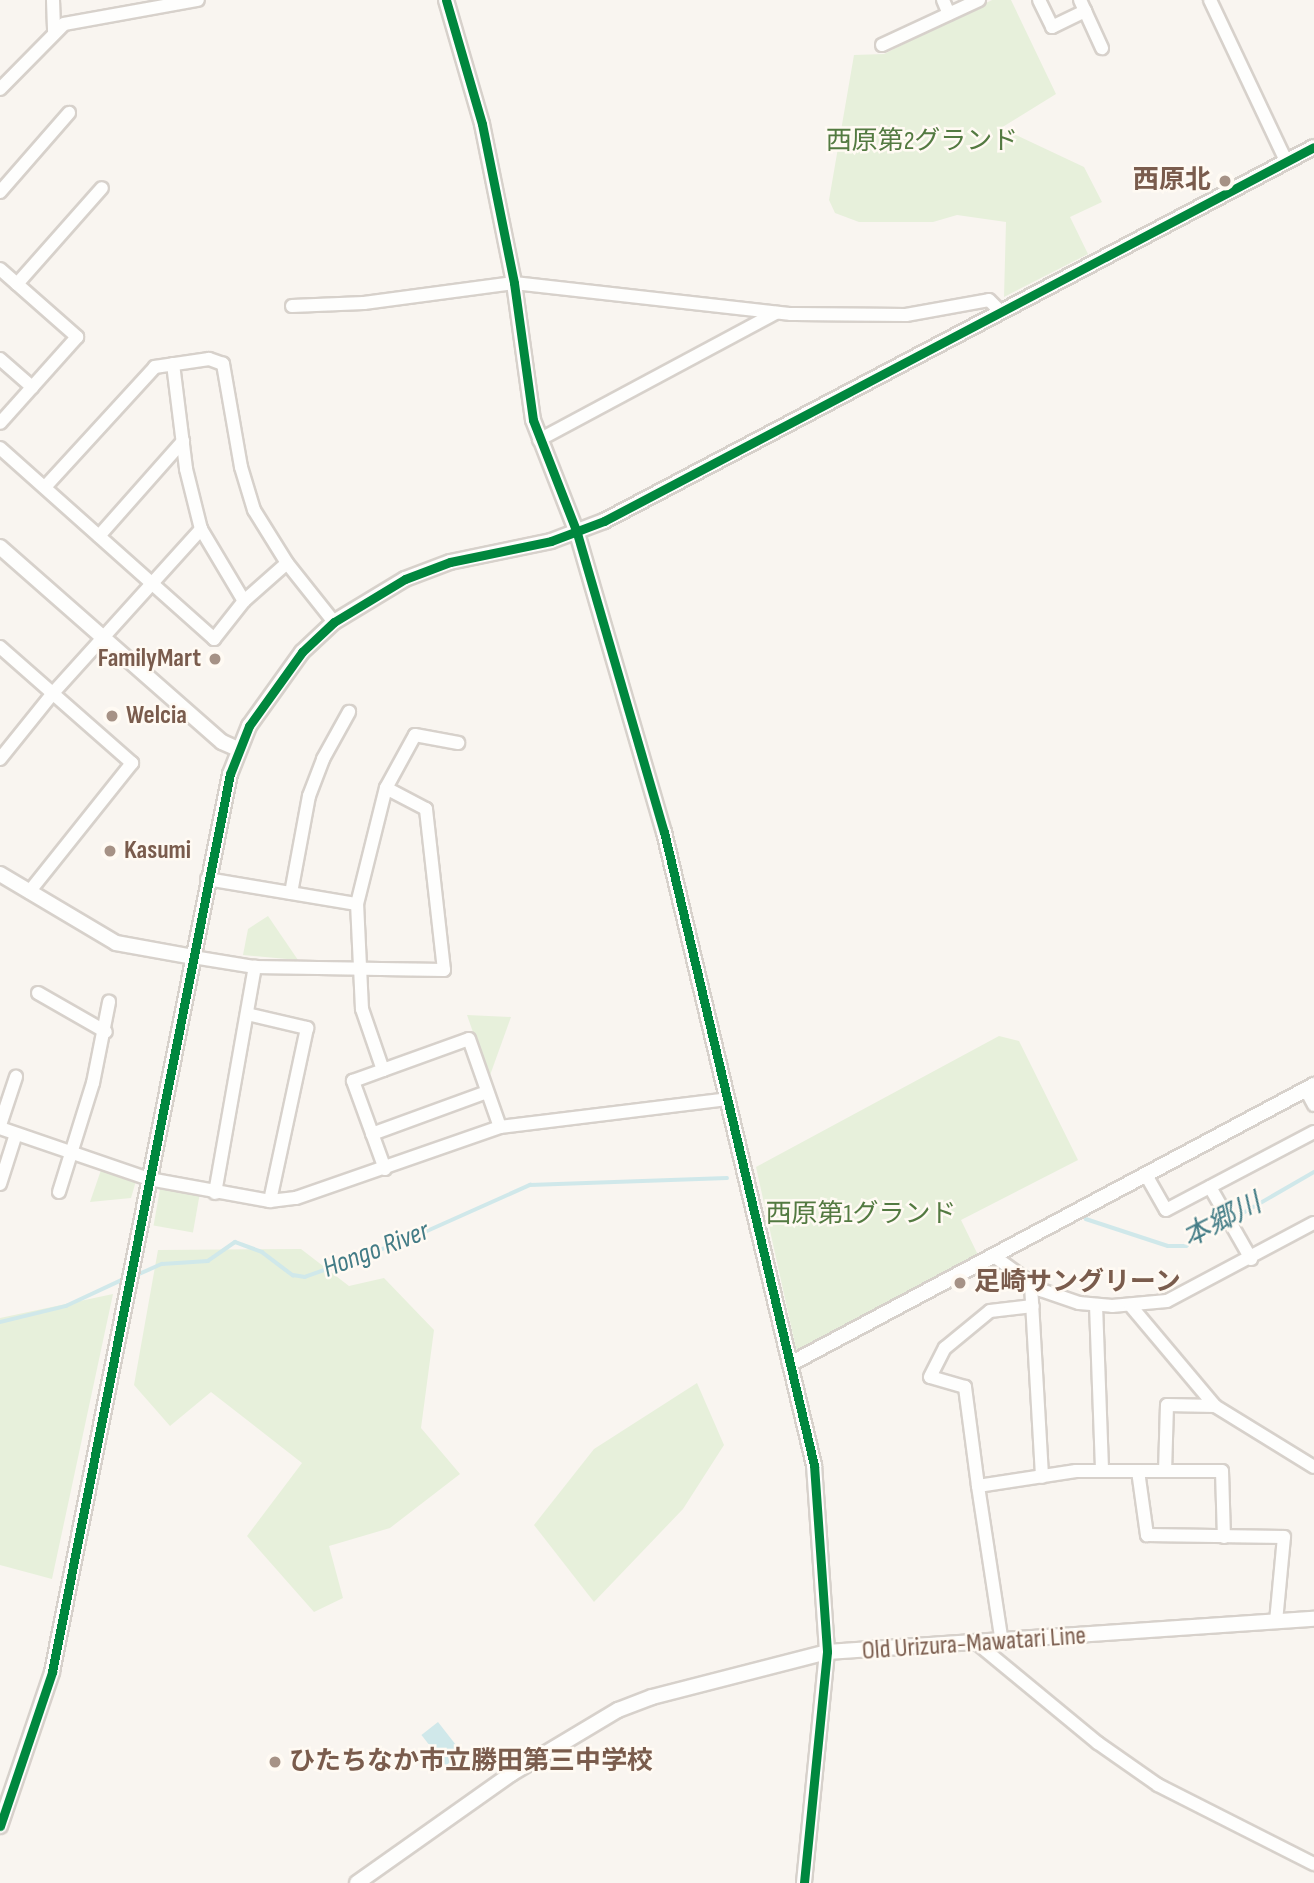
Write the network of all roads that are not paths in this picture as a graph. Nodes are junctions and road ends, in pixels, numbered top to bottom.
1 (52, 0) edge
2 (198, 0) edge
3 (446, 0) edge
4 (943, 0) edge
5 (979, 0) edge
6 (1039, 0) edge
7 (1210, 0) edge
8 (181, 1) edge
9 (144, 4) edge
10 (1082, 5) edge
11 (950, 14) junction
12 (54, 32) junction
13 (882, 46) dead end
14 (1102, 48) dead end
15 (0, 89) edge
16 (69, 113) dead end
17 (1314, 147) edge
18 (1286, 161) junction
19 (102, 188) dead end
20 (0, 192) edge
21 (0, 269) edge
22 (514, 283) junction
23 (17, 284) junction
24 (292, 306) dead end
25 (1001, 312) junction
26 (776, 313) junction
27 (0, 359) edge
28 (173, 364) junction
29 (32, 387) junction
30 (0, 423) edge
31 (538, 440) junction
32 (183, 441) junction
33 (0, 448) edge
34 (45, 487) junction
35 (201, 529) junction
36 (577, 533) junction
37 (99, 536) junction
38 (0, 547) edge
39 (287, 562) junction
40 (152, 583) junction
41 (244, 601) junction
42 (334, 622) junction
43 (103, 638) junction
44 (2, 652) edge
45 (53, 693) junction
46 (349, 712) dead end
47 (458, 743) dead end
48 (238, 749) junction
49 (0, 759) edge
50 (386, 788) junction
51 (0, 874) edge
52 (207, 879) junction
53 (29, 892) junction
54 (290, 892) junction
55 (357, 904) junction
56 (192, 957) junction
57 (255, 967) junction
58 (361, 968) junction
59 (38, 993) dead end
60 (109, 1002) dead end
61 (247, 1014) junction
62 (106, 1032) junction
63 (383, 1070) junction
64 (16, 1077) dead end
65 (1310, 1088) edge
66 (487, 1092) junction
67 (727, 1099) junction
68 (1314, 1105) edge
69 (500, 1126) junction
70 (0, 1127) edge
71 (1314, 1132) edge
72 (16, 1134) junction
73 (372, 1134) junction
74 (72, 1154) junction
75 (385, 1168) junction
76 (1146, 1175) junction
77 (149, 1179) junction
78 (0, 1184) edge
79 (1210, 1187) junction
80 (59, 1192) dead end
81 (215, 1193) junction
82 (270, 1201) junction
83 (1314, 1223) edge
84 (995, 1257) junction
85 (1251, 1258) junction
86 (1031, 1285) junction
87 (1096, 1305) junction
88 (1130, 1305) junction
89 (1033, 1306) junction
90 (790, 1364) junction
91 (1215, 1406) junction
92 (1314, 1466) edge
93 (1102, 1470) junction
94 (1138, 1471) junction
95 (1166, 1471) junction
96 (1042, 1477) junction
97 (978, 1486) junction
98 (1224, 1537) junction
99 (1314, 1619) edge
100 (1276, 1622) junction
101 (1002, 1643) junction
102 (979, 1645) junction
103 (827, 1652) junction
104 (0, 1826) edge
105 (1314, 1864) edge
106 (357, 1883) edge
107 (804, 1883) edge

1 - 12 street
2 - 8 street
3 - 22 street
4 - 11 street
5 - 11 street
6 - 10 street
7 - 18 street
8 - 9 street
9 - 12 street
10 - 14 street
11 - 13 street
12 - 15 street
16 - 20 street
17 - 18 street
18 - 25 street
19 - 23 street
21 - 23 street
22 - 24 street
22 - 26 street
22 - 31 street
23 - 29 street
25 - 26 street
25 - 36 street
26 - 31 street
27 - 29 street
28 - 32 street
28 - 34 street
28 - 39 street
29 - 30 street
31 - 36 street
32 - 35 street
32 - 37 street
33 - 34 street
34 - 37 street
35 - 40 street
35 - 41 street
36 - 42 street
36 - 67 street
37 - 40 street
38 - 43 street
39 - 41 street
39 - 42 street
40 - 41 street
40 - 43 street
42 - 48 street
43 - 45 street
43 - 48 street
44 - 45 street
45 - 49 street
45 - 53 street
46 - 54 street
47 - 50 street
48 - 52 street
50 - 55 street
50 - 58 street
51 - 53 street
52 - 54 street
52 - 56 street
53 - 56 street
54 - 55 street
55 - 58 street
56 - 57 street
56 - 77 street
57 - 58 street
57 - 61 street
58 - 63 street
59 - 62 street
60 - 62 street
61 - 81 street
61 - 82 street
62 - 74 street
63 - 66 street
63 - 73 street
64 - 70 street
65 - 68 street
65 - 76 street
66 - 69 street
66 - 73 street
67 - 69 street
67 - 90 street
69 - 75 street
70 - 72 street
71 - 79 street
72 - 74 street
72 - 78 street
73 - 75 street
74 - 77 street
74 - 80 street
75 - 82 street
76 - 79 street
76 - 84 street
77 - 81 street
77 - 104 street
79 - 85 street
81 - 82 street
83 - 85 street
84 - 86 street
84 - 90 street
85 - 88 street
86 - 87 street
86 - 89 street
87 - 88 street
87 - 93 street
88 - 91 street
89 - 96 street
89 - 97 street
90 - 103 street
91 - 92 street
91 - 95 street
93 - 94 street
93 - 96 street
94 - 95 street
94 - 98 street
95 - 98 street
96 - 97 street
97 - 101 street
98 - 100 street
99 - 100 street, Old Urizura-Mawatari Line
100 - 101 street, Old Urizura-Mawatari Line
101 - 102 street, Old Urizura-Mawatari Line
102 - 103 street, Old Urizura-Mawatari Line
102 - 105 street
103 - 106 street, Old Urizura-Mawatari Line
103 - 107 street

